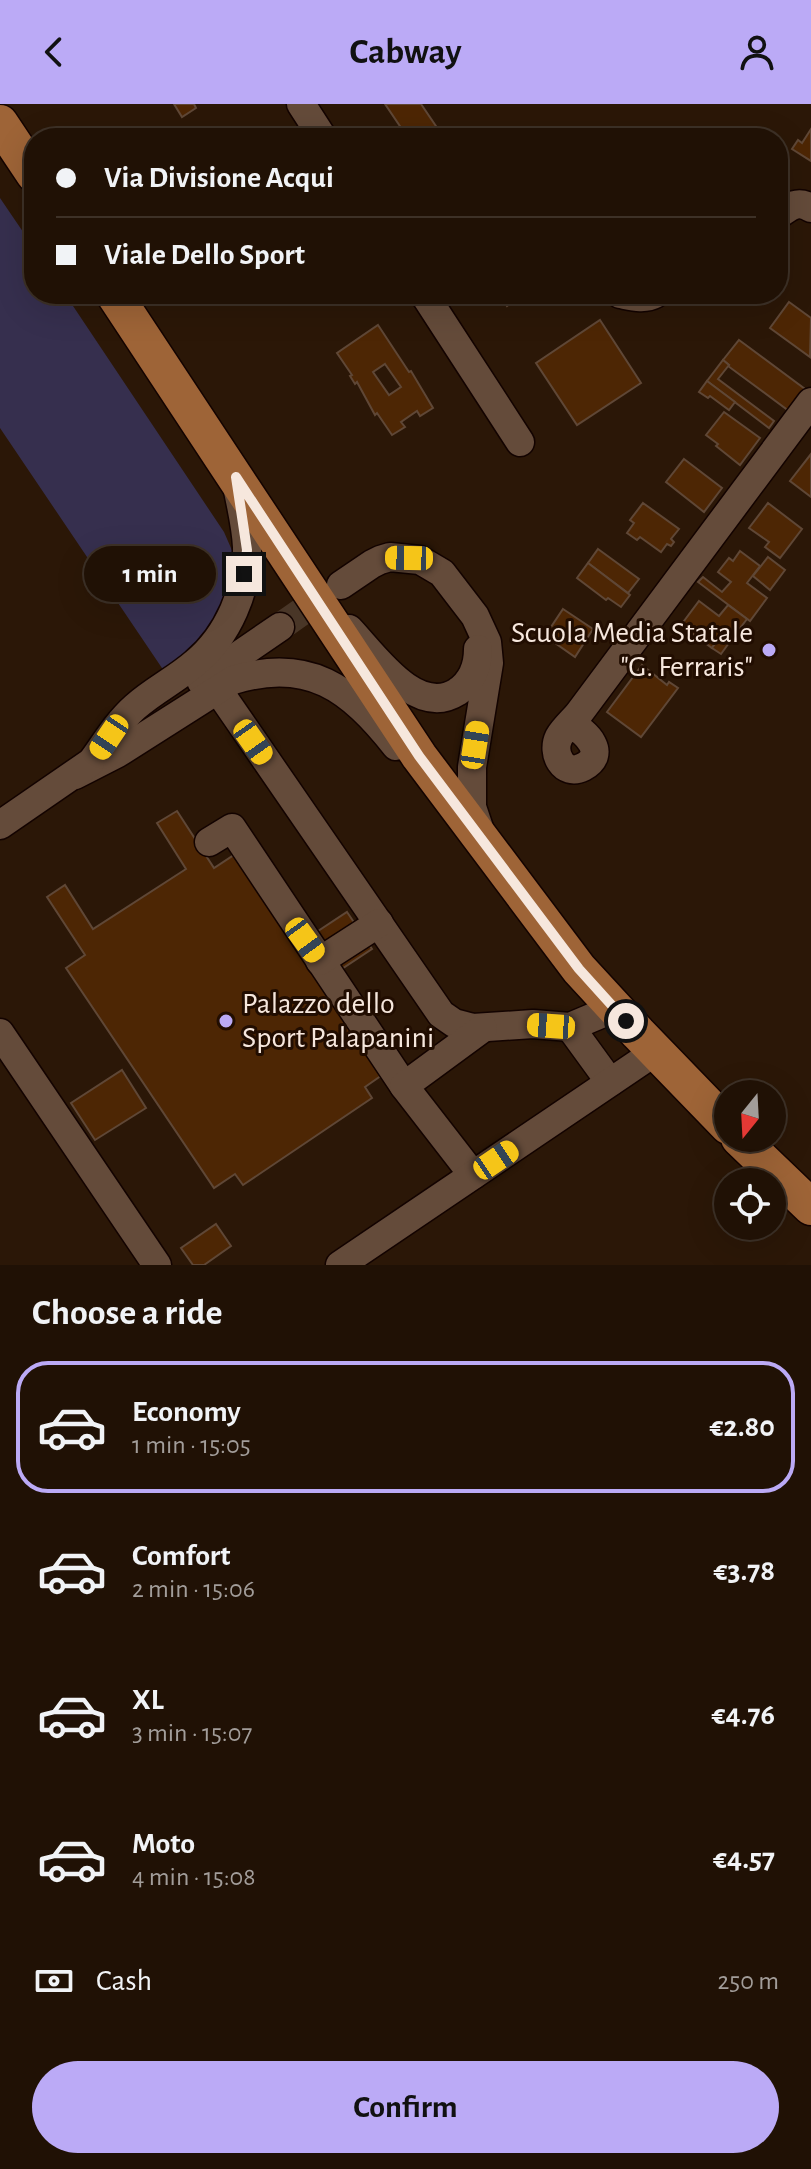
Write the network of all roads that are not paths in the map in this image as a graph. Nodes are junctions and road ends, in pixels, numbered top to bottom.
1 (301, 104) edge
2 (0, 123) edge
3 (317, 128) edge
4 (24, 159) edge
5 (788, 208) edge
6 (811, 208) edge
7 (121, 304) edge
8 (430, 304) edge
9 (811, 402) edge
10 (520, 442) dead end
11 (236, 477) junction
12 (325, 586) junction
13 (460, 596) junction
14 (280, 627) tunnel mouth
15 (218, 690) junction
16 (570, 724) dead end
17 (84, 768) junction
18 (461, 811) junction
19 (0, 825) edge
20 (483, 840) junction
21 (209, 842) dead end
22 (379, 923) junction
23 (320, 961) junction
24 (615, 1008) junction
25 (570, 1027) junction
26 (483, 1028) junction
27 (0, 1033) edge
28 (655, 1052) junction
29 (610, 1082) junction
30 (404, 1086) junction
31 (714, 1111) edge
32 (755, 1152) edge
33 (767, 1152) edge
34 (473, 1175) junction
35 (811, 1184) edge
36 (811, 1207) edge
37 (157, 1265) edge
38 (340, 1265) edge

1 - 3 street
2 - 4 main road
5 - 6 street
7 - 11 main road
8 - 10 street
9 - 16 street
11 - 12 main road
11 - 17 street
12 - 13 street
12 - 13 street
12 - 18 main road
13 - 20 street
14 - 17 street
15 - 17 street
15 - 18 street
15 - 22 street
17 - 19 street
18 - 20 main road
20 - 24 main road
21 - 23 street
22 - 23 street
22 - 26 street
23 - 30 street
24 - 25 street
24 - 28 main road
25 - 26 street
25 - 29 street
26 - 30 street
27 - 37 street
28 - 29 street
28 - 31 main road
29 - 34 street
30 - 34 street
32 - 36 main road
33 - 35 main road
34 - 38 street

